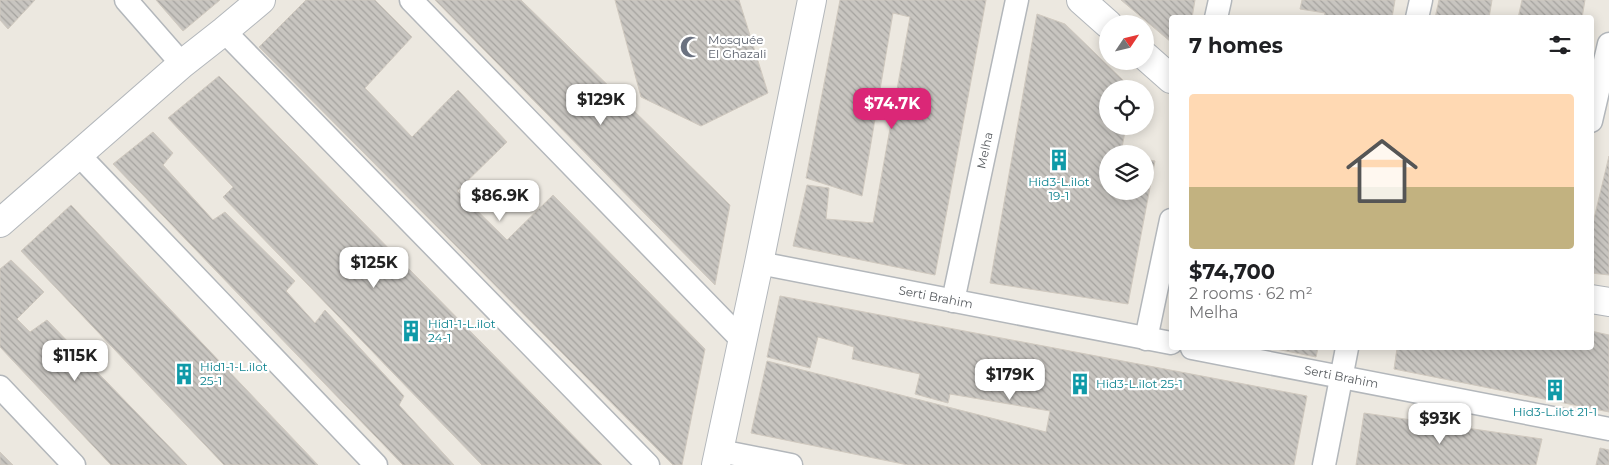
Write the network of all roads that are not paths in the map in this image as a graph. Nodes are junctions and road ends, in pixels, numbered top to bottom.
1 (126, 0) edge
2 (261, 0) edge
3 (412, 0) edge
4 (812, 0) edge
5 (1017, 0) edge
6 (1081, 0) edge
7 (1220, 0) edge
8 (1421, 0) edge
9 (1217, 15) edge
10 (1418, 15) edge
11 (1099, 16) edge
12 (224, 31) junction
13 (1609, 44) edge
14 (182, 64) junction
15 (1154, 64) edge
16 (1169, 77) edge
17 (1594, 108) edge
18 (78, 154) junction
19 (0, 223) edge
20 (1169, 229) edge
21 (759, 263) junction
22 (1594, 300) edge
23 (953, 301) junction
24 (1609, 302) edge
25 (1146, 338) junction
26 (743, 341) junction
27 (1169, 344) edge
28 (1203, 350) edge
29 (1346, 350) edge
30 (1341, 376) junction
31 (0, 387) edge
32 (1609, 429) edge
33 (718, 458) edge
34 (74, 465) edge
35 (376, 465) edge
36 (648, 465) edge
37 (791, 465) edge
38 (1324, 465) edge

1 - 14 street
2 - 12 street
3 - 26 street
4 - 21 street
5 - 23 street, Melha
6 - 11 street
7 - 9 street
8 - 10 street
12 - 14 street
12 - 36 street
13 - 17 street
14 - 18 street
15 - 16 street
18 - 19 street
18 - 35 street
20 - 25 street
21 - 23 street, Serti Brahim
21 - 26 street
22 - 24 street
23 - 25 street, Serti Brahim
25 - 27 street, Serti Brahim
26 - 33 street
28 - 30 street, Serti Brahim
29 - 30 street
30 - 32 street, Serti Brahim
30 - 38 street
31 - 34 street
33 - 37 street

